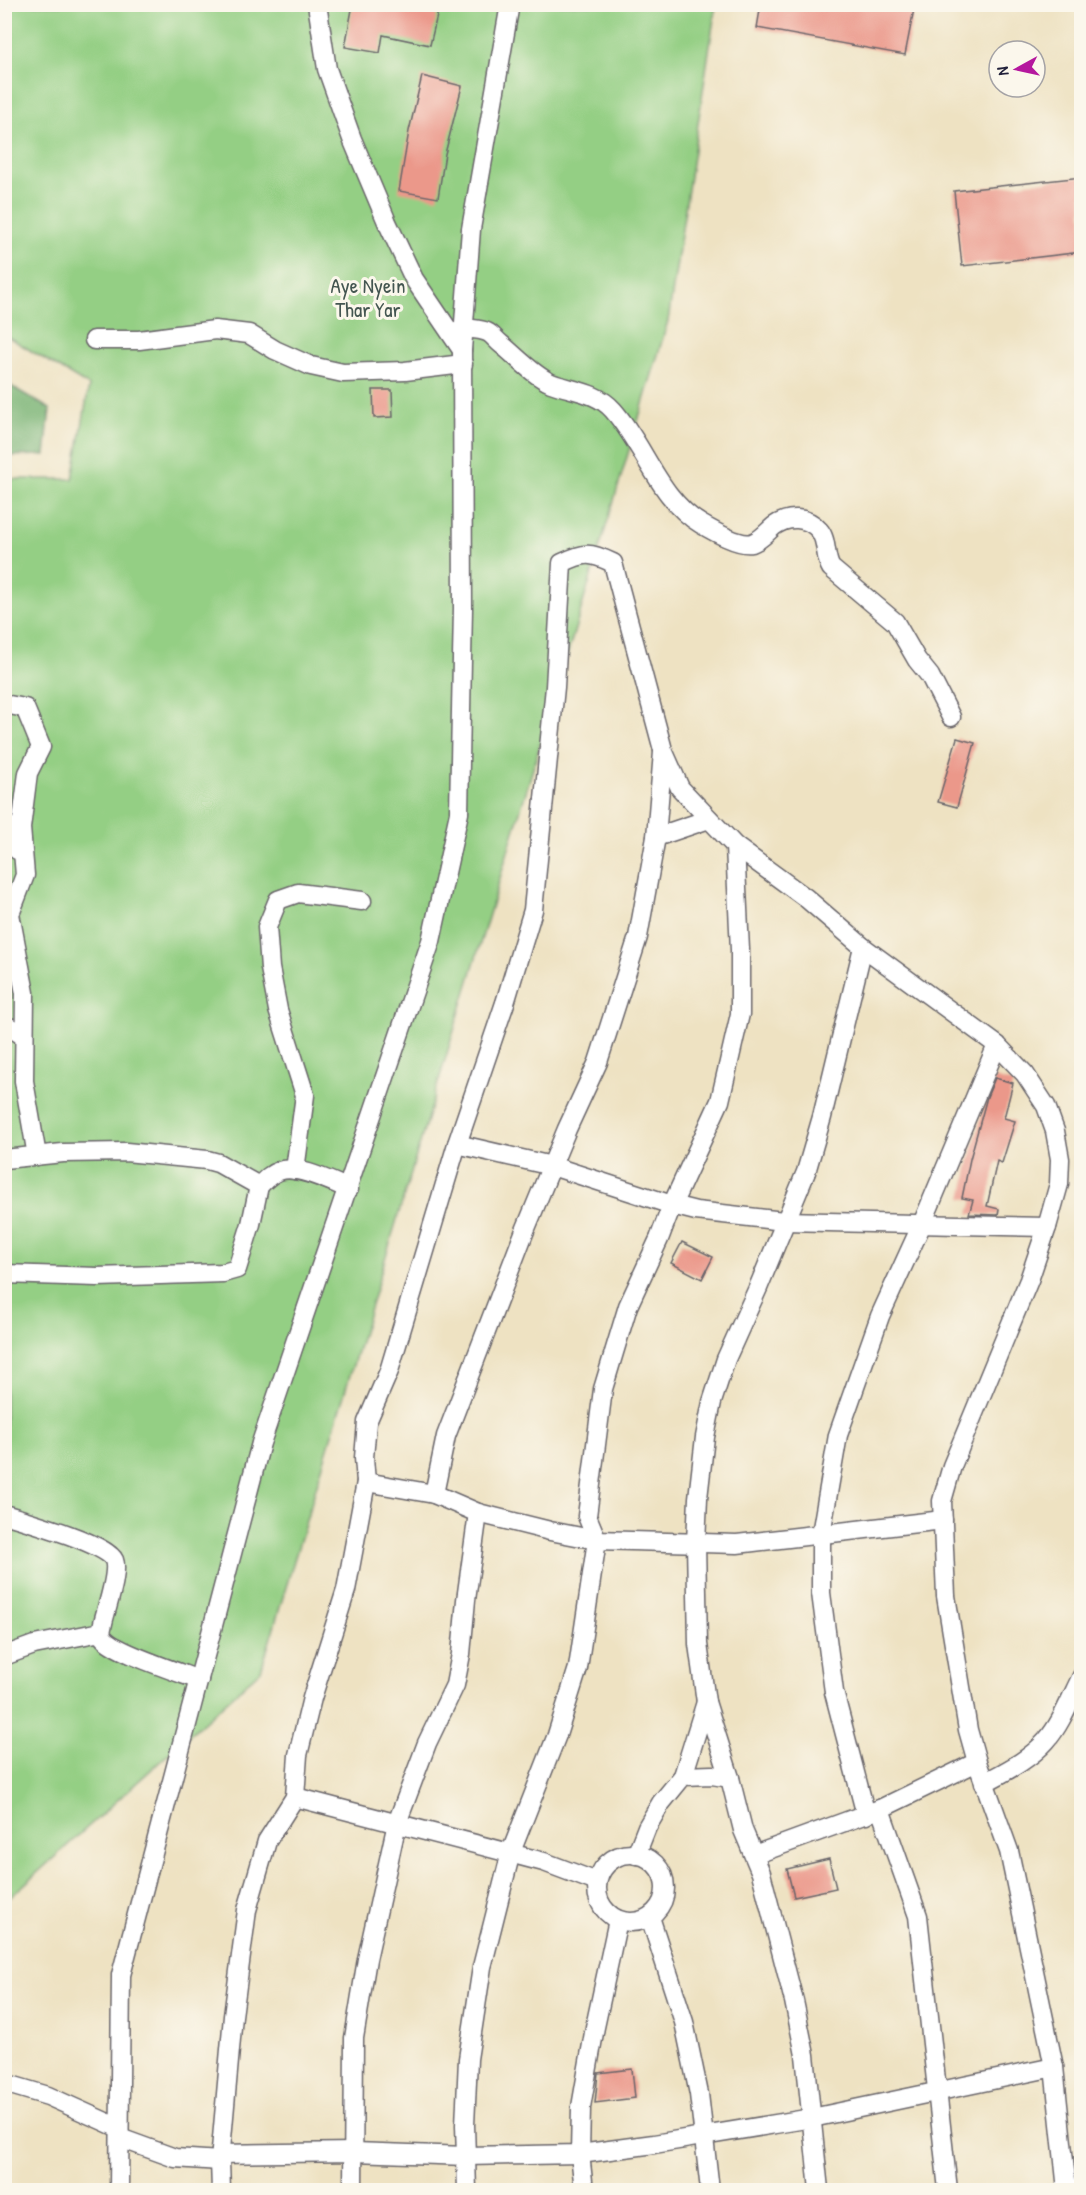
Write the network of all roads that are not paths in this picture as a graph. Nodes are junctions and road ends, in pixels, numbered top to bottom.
1 (317, 4) edge
2 (510, 4) edge
3 (464, 328) junction
4 (94, 340) dead end
5 (462, 357) junction
6 (4, 704) edge
7 (951, 717) dead end
8 (663, 750) junction
9 (710, 819) junction
10 (4, 822) edge
11 (656, 837) junction
12 (735, 846) junction
13 (25, 875) junction
14 (362, 901) dead end
15 (7, 914) edge
16 (863, 947) junction
17 (4, 1024) edge
18 (24, 1036) junction
19 (997, 1045) junction
20 (457, 1144) junction
21 (37, 1156) junction
22 (4, 1160) edge
23 (552, 1166) junction
24 (295, 1170) junction
25 (259, 1186) junction
26 (349, 1188) junction
27 (672, 1205) junction
28 (784, 1221) junction
29 (922, 1224) junction
30 (1047, 1227) junction
31 (4, 1274) edge
32 (366, 1482) junction
33 (434, 1494) junction
34 (478, 1513) junction
35 (4, 1514) edge
36 (943, 1520) junction
37 (821, 1534) junction
38 (597, 1540) junction
39 (696, 1544) junction
40 (101, 1632) junction
41 (4, 1656) edge
42 (1082, 1676) edge
43 (199, 1680) junction
44 (706, 1702) junction
45 (977, 1762) junction
46 (683, 1776) junction
47 (730, 1778) junction
48 (984, 1783) junction
49 (295, 1797) junction
50 (873, 1812) junction
51 (397, 1823) junction
52 (511, 1852) junction
53 (636, 1855) junction
54 (754, 1856) junction
55 (597, 1882) junction
56 (650, 1917) junction
57 (618, 1920) junction
58 (1054, 2067) junction
59 (4, 2083) edge
60 (937, 2091) junction
61 (812, 2118) junction
62 (120, 2133) junction
63 (704, 2136) junction
64 (354, 2152) junction
65 (580, 2154) junction
66 (466, 2156) junction
67 (220, 2157) junction
68 (119, 2190) edge
69 (221, 2190) edge
70 (353, 2190) edge
71 (467, 2190) edge
72 (584, 2190) edge
73 (710, 2190) edge
74 (819, 2190) edge
75 (948, 2190) edge
76 (1067, 2190) edge

1 - 5 street
2 - 3 street
3 - 5 street
3 - 7 street
4 - 5 street
5 - 26 street
6 - 13 street
8 - 9 street
8 - 11 street
8 - 20 street
9 - 11 street
9 - 12 street
10 - 13 street
11 - 23 street
12 - 16 street
12 - 27 street
13 - 15 street
14 - 24 street
15 - 18 street
16 - 19 street
16 - 28 street
17 - 18 street
18 - 21 street
19 - 29 street
19 - 30 street
20 - 23 street
20 - 32 street
21 - 22 street
21 - 25 street
23 - 27 street
23 - 33 street
24 - 25 street
24 - 26 street
25 - 31 street
26 - 43 street
27 - 28 street
27 - 38 street
28 - 29 street
28 - 39 street
29 - 30 street
29 - 37 street
30 - 36 street
32 - 33 street
32 - 49 street
33 - 34 street
34 - 38 street
34 - 51 street
35 - 40 street
36 - 37 street
36 - 45 street
37 - 39 street
37 - 50 street
38 - 39 street
38 - 52 street
39 - 44 street
40 - 41 street
40 - 43 street
42 - 48 street
43 - 62 street
44 - 46 street
44 - 47 street
45 - 48 street
45 - 50 street
46 - 47 street
46 - 53 street
47 - 54 street
48 - 58 street
49 - 51 street
49 - 67 street
50 - 54 street
50 - 60 street
51 - 52 street
51 - 64 street
52 - 55 street
52 - 66 street
53 - 55 street
53 - 56 street
54 - 61 street
55 - 57 street
56 - 57 street
56 - 63 street
57 - 65 street
58 - 60 street
58 - 76 street
59 - 62 street
60 - 61 street
60 - 75 street
61 - 63 street
61 - 74 street
62 - 67 street
62 - 68 street
63 - 65 street
63 - 73 street
64 - 66 street
64 - 67 street
64 - 70 street
65 - 66 street
65 - 72 street
66 - 71 street
67 - 69 street

